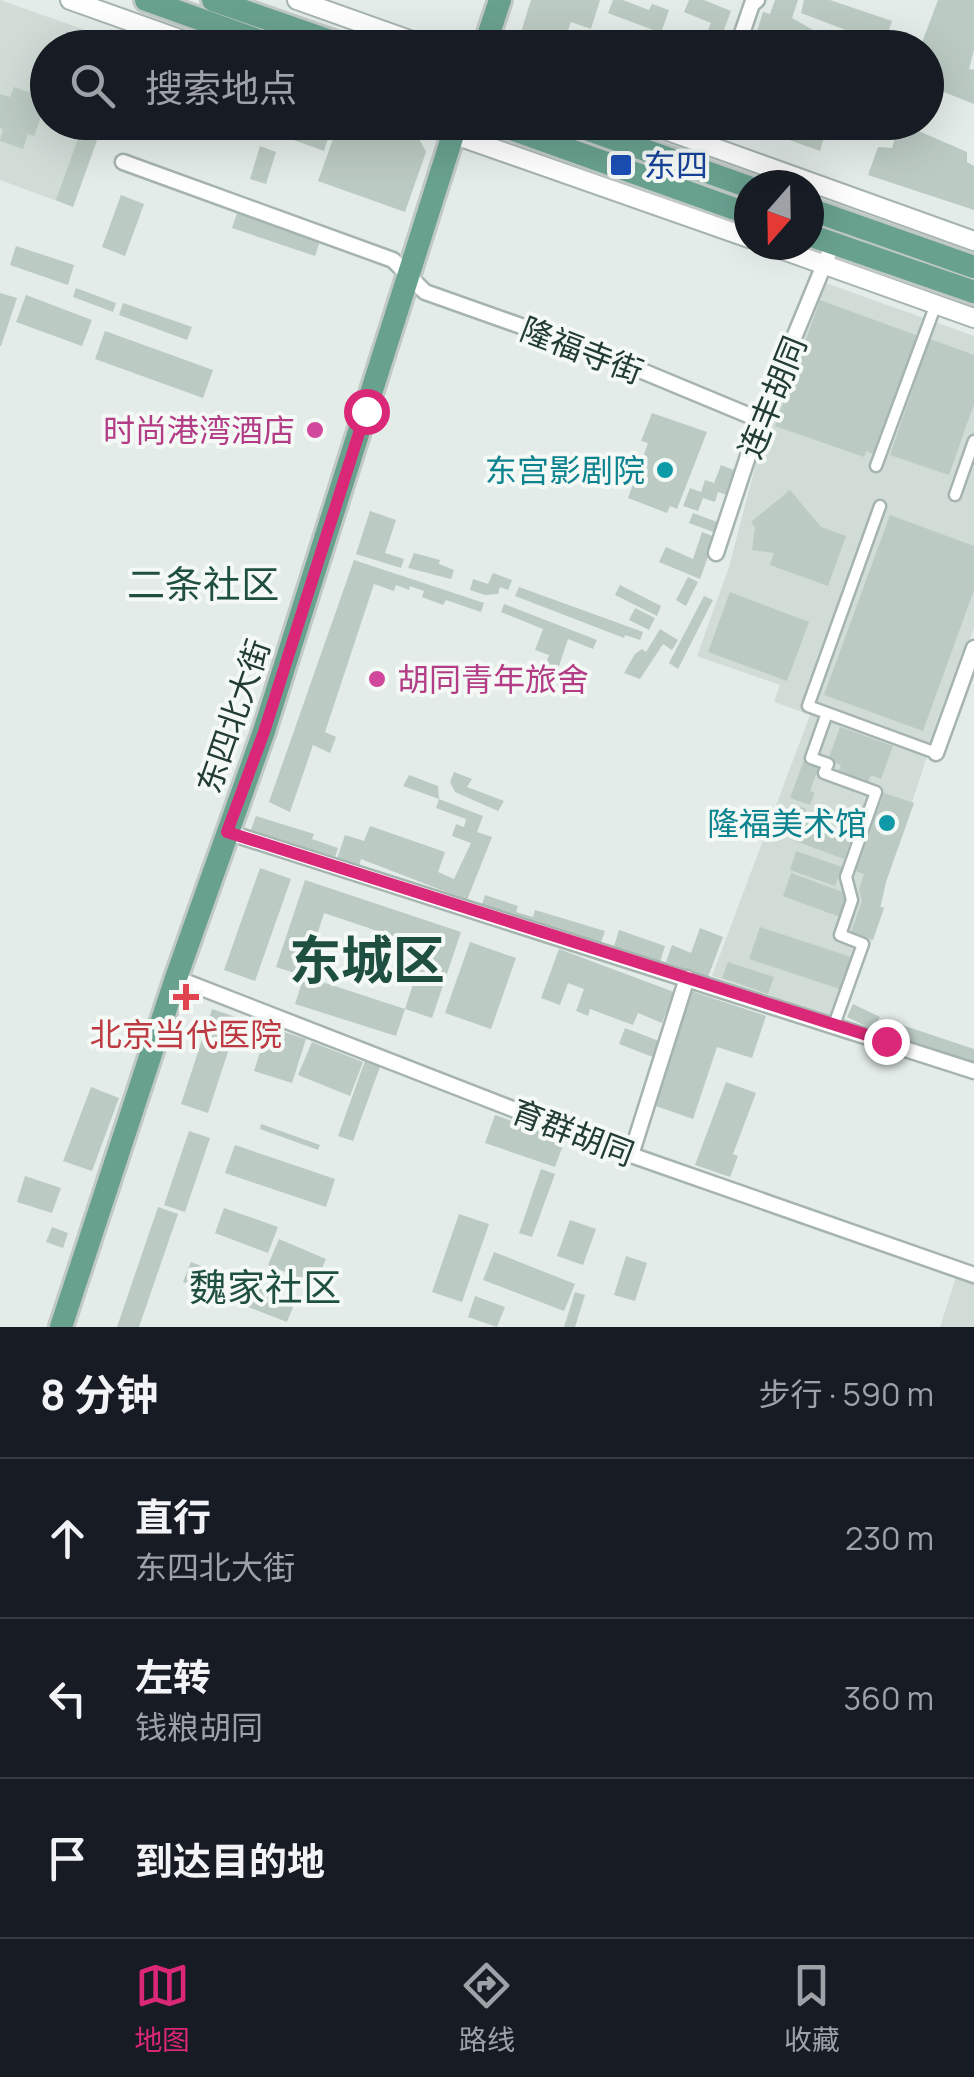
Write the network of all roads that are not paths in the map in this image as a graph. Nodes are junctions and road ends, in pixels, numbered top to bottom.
1 (70, 0) edge
2 (146, 0) edge
3 (213, 0) edge
4 (296, 0) edge
5 (500, 0) edge
6 (756, 0) edge
7 (154, 30) edge
8 (230, 30) edge
9 (299, 30) edge
10 (381, 30) edge
11 (490, 30) edge
12 (743, 30) edge
13 (451, 140) edge
14 (485, 140) edge
15 (542, 140) edge
16 (616, 140) edge
17 (692, 140) edge
18 (704, 140) edge
19 (703, 144) junction
20 (123, 162) dead end
21 (695, 168) junction
22 (734, 182) edge
23 (734, 209) edge
24 (824, 214) edge
25 (734, 232) edge
26 (974, 241) edge
27 (824, 249) edge
28 (824, 253) edge
29 (830, 254) junction
30 (974, 267) edge
31 (407, 276) junction
32 (974, 292) edge
33 (936, 304) junction
34 (974, 318) edge
35 (760, 420) junction
36 (974, 441) edge
37 (876, 466) dead end
38 (955, 495) dead end
39 (880, 506) dead end
40 (716, 553) dead end
41 (974, 648) edge
42 (827, 713) junction
43 (936, 753) joint
44 (227, 832) junction
45 (176, 978) junction
46 (687, 978) junction
47 (834, 1025) junction
48 (974, 1071) edge
49 (631, 1154) junction
50 (974, 1275) edge
51 (61, 1327) edge

1 - 7 street
2 - 8 main road
3 - 9 main road
4 - 10 street
5 - 11 main road
6 - 12 street
13 - 31 main road, 东四北大街
14 - 25 street
15 - 23 main road
16 - 21 main road
17 - 19 street
18 - 19 street
19 - 21 street
19 - 26 street
20 - 31 street, 隆福寺街
21 - 22 main road
24 - 30 main road
27 - 29 main road
28 - 29 street
29 - 32 main road
29 - 33 street
29 - 35 street, 连丰胡同
31 - 35 street, 隆福寺街
31 - 44 main road, 东四北大街
33 - 34 street
33 - 37 street
35 - 40 street, 连丰胡同
36 - 38 street
39 - 42 street
41 - 43 street
42 - 43 street
42 - 47 street
44 - 45 main road, 东四北大街
44 - 46 street
45 - 49 street, 育群胡同
45 - 51 main road, 东四北大街
46 - 47 street
46 - 49 street
47 - 48 street
49 - 50 street, 育群胡同

